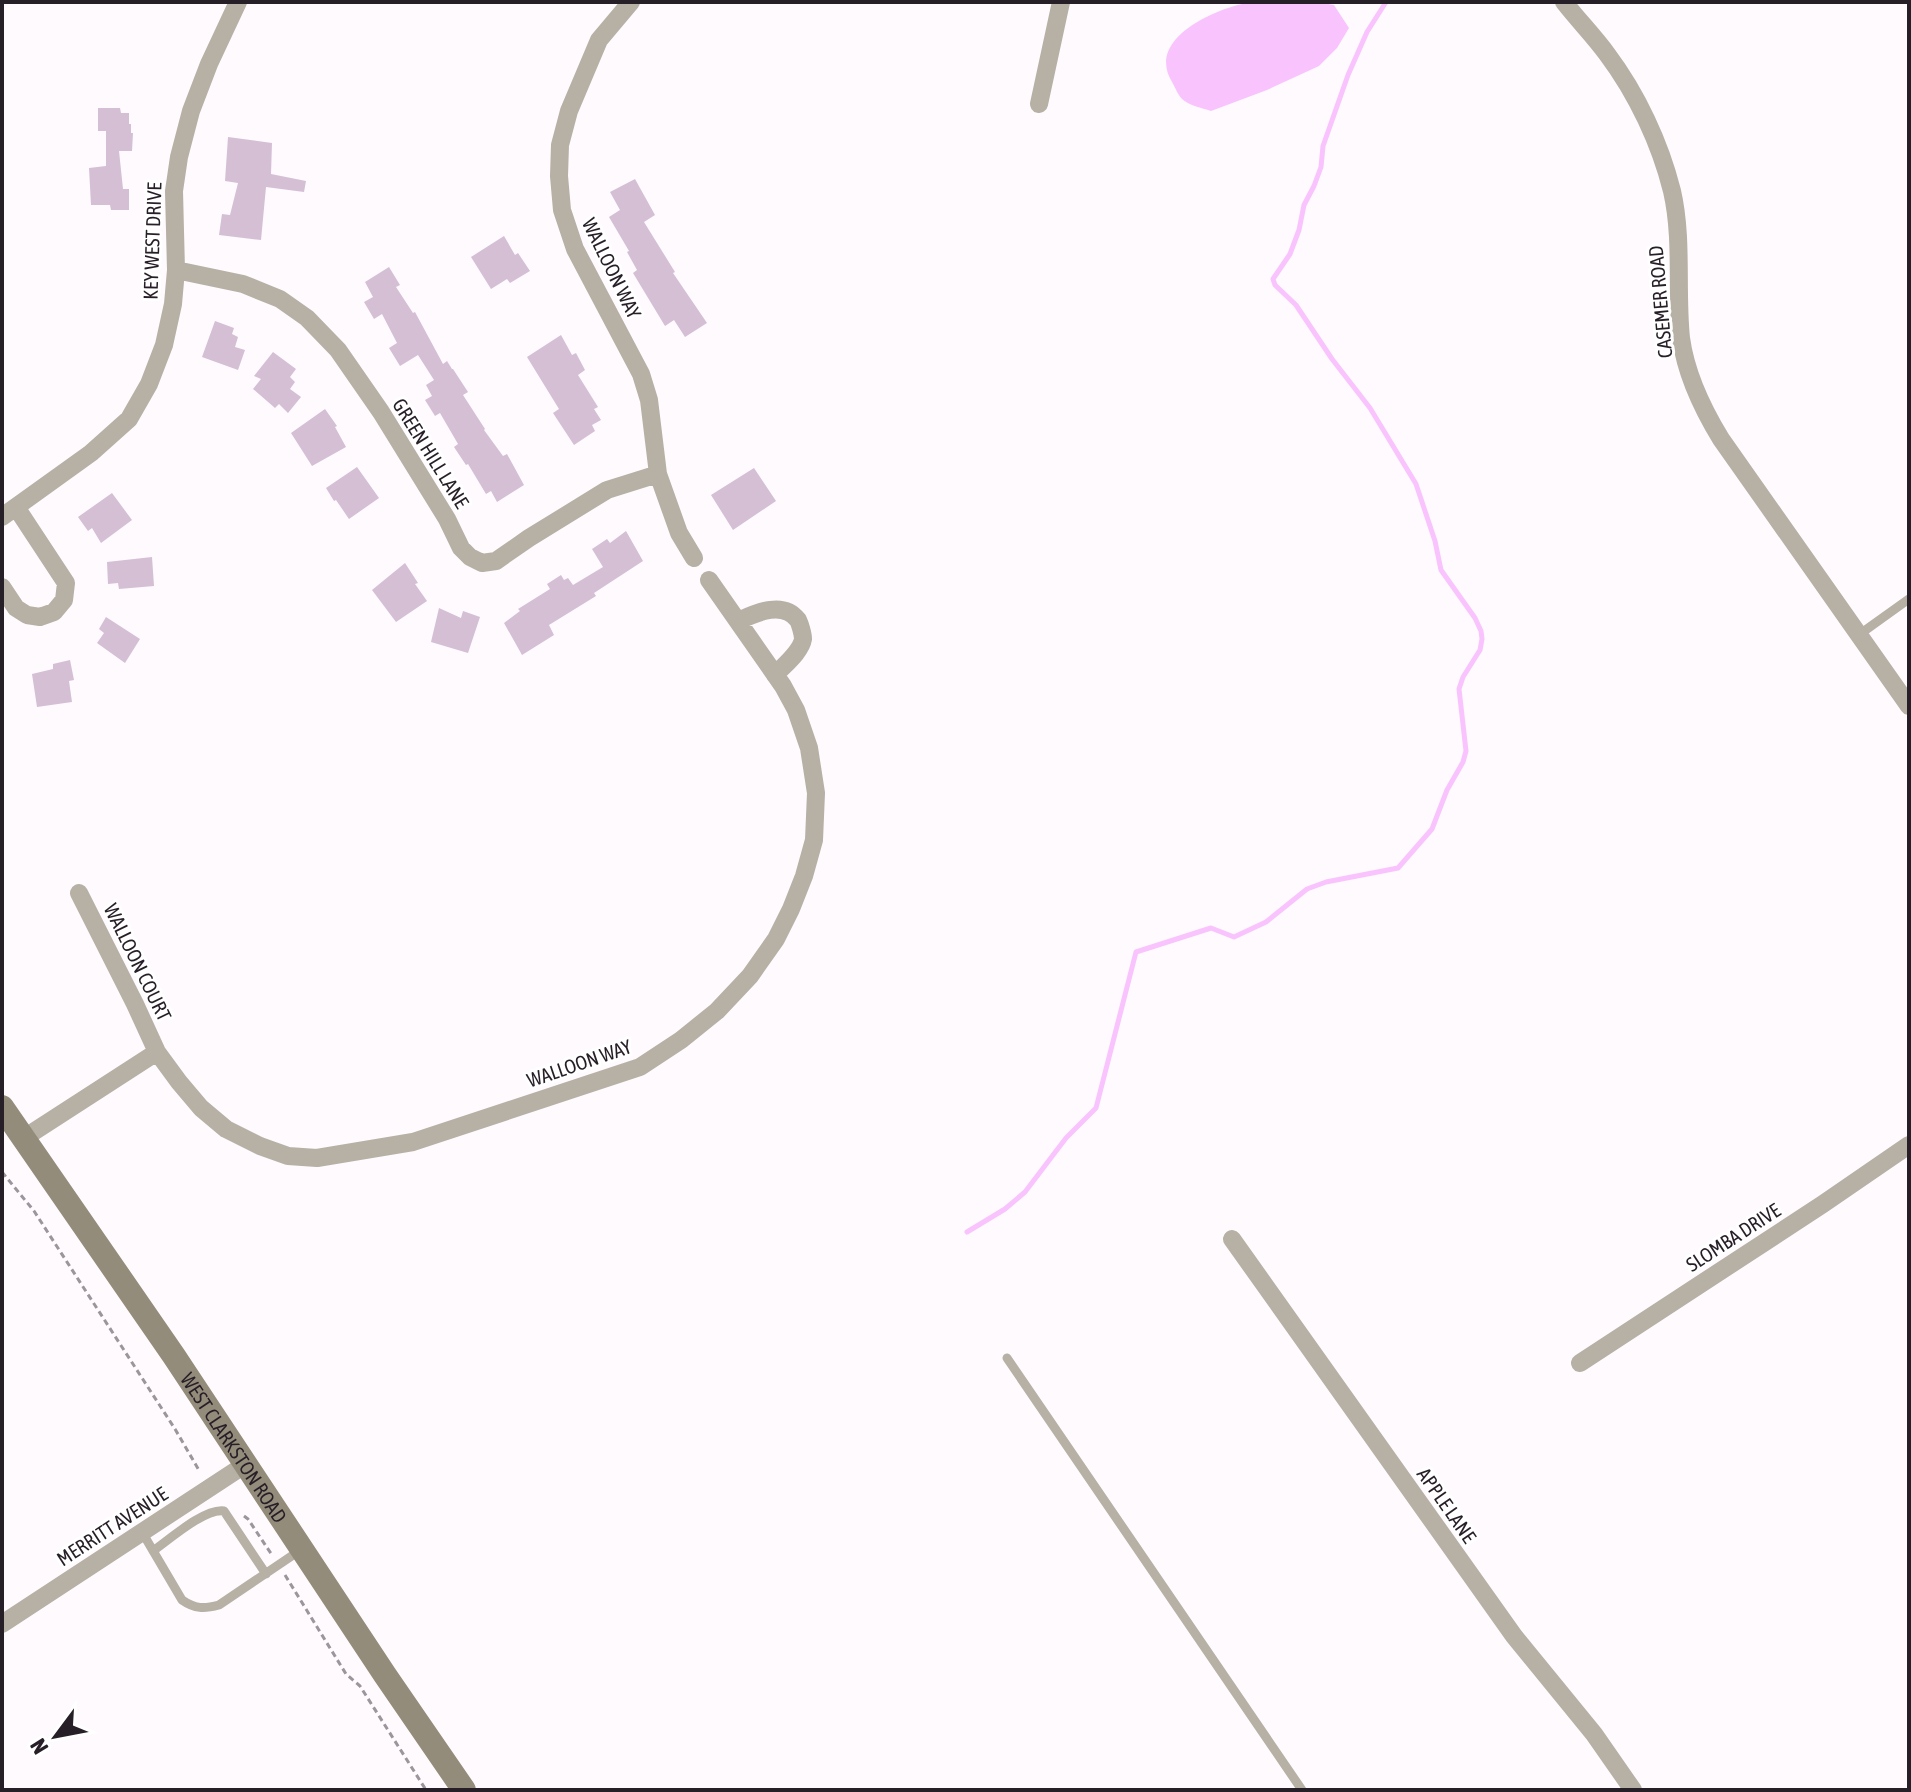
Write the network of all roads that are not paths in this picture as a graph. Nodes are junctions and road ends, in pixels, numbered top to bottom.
1 (238, 2) edge
2 (630, 2) edge
3 (1061, 2) edge
4 (1564, 2) edge
5 (1039, 104) dead end
6 (176, 270) junction
7 (658, 474) junction
8 (9, 512) edge
9 (694, 558) dead end
10 (709, 580) dead end
11 (2, 587) edge
12 (1909, 599) edge
13 (738, 621) junction
14 (1860, 634) junction
15 (775, 675) junction
16 (1909, 706) edge
17 (79, 893) dead end
18 (157, 1052) junction
19 (2, 1107) edge
20 (24, 1138) junction
21 (1909, 1145) edge
22 (1232, 1239) dead end
23 (1007, 1358) dead end
24 (1580, 1363) dead end
25 (246, 1464) junction
26 (142, 1532) junction
27 (302, 1549) junction
28 (153, 1551) junction
29 (266, 1574) junction
30 (2, 1624) edge
31 (464, 1790) edge
32 (1302, 1790) edge
33 (1633, 1790) edge

1 - 6 street, KEY WEST DRIVE
2 - 7 street, WALLOON WAY
3 - 5 street
4 - 14 street, CASEMER ROAD
6 - 7 street, GREEN HILL LANE
6 - 8 street, KEY WEST DRIVE
7 - 9 street, WALLOON WAY
8 - 11 street
10 - 13 street, WALLOON WAY
12 - 14 lane
13 - 15 street, WALLOON WAY
13 - 15 street
14 - 16 street, CASEMER ROAD
15 - 18 street, WALLOON WAY
17 - 18 street, WALLOON COURT
18 - 20 street
19 - 20 main road, WEST CLARKSTON ROAD
20 - 25 main road, WEST CLARKSTON ROAD
21 - 24 street, SLOMBA DRIVE
22 - 33 street, APPLE LANE
23 - 32 lane
25 - 26 street, MERRITT AVENUE
25 - 27 main road, WEST CLARKSTON ROAD
26 - 28 lane
26 - 30 street, MERRITT AVENUE
27 - 29 lane
27 - 31 main road, WEST CLARKSTON ROAD
28 - 29 lane
28 - 29 lane

